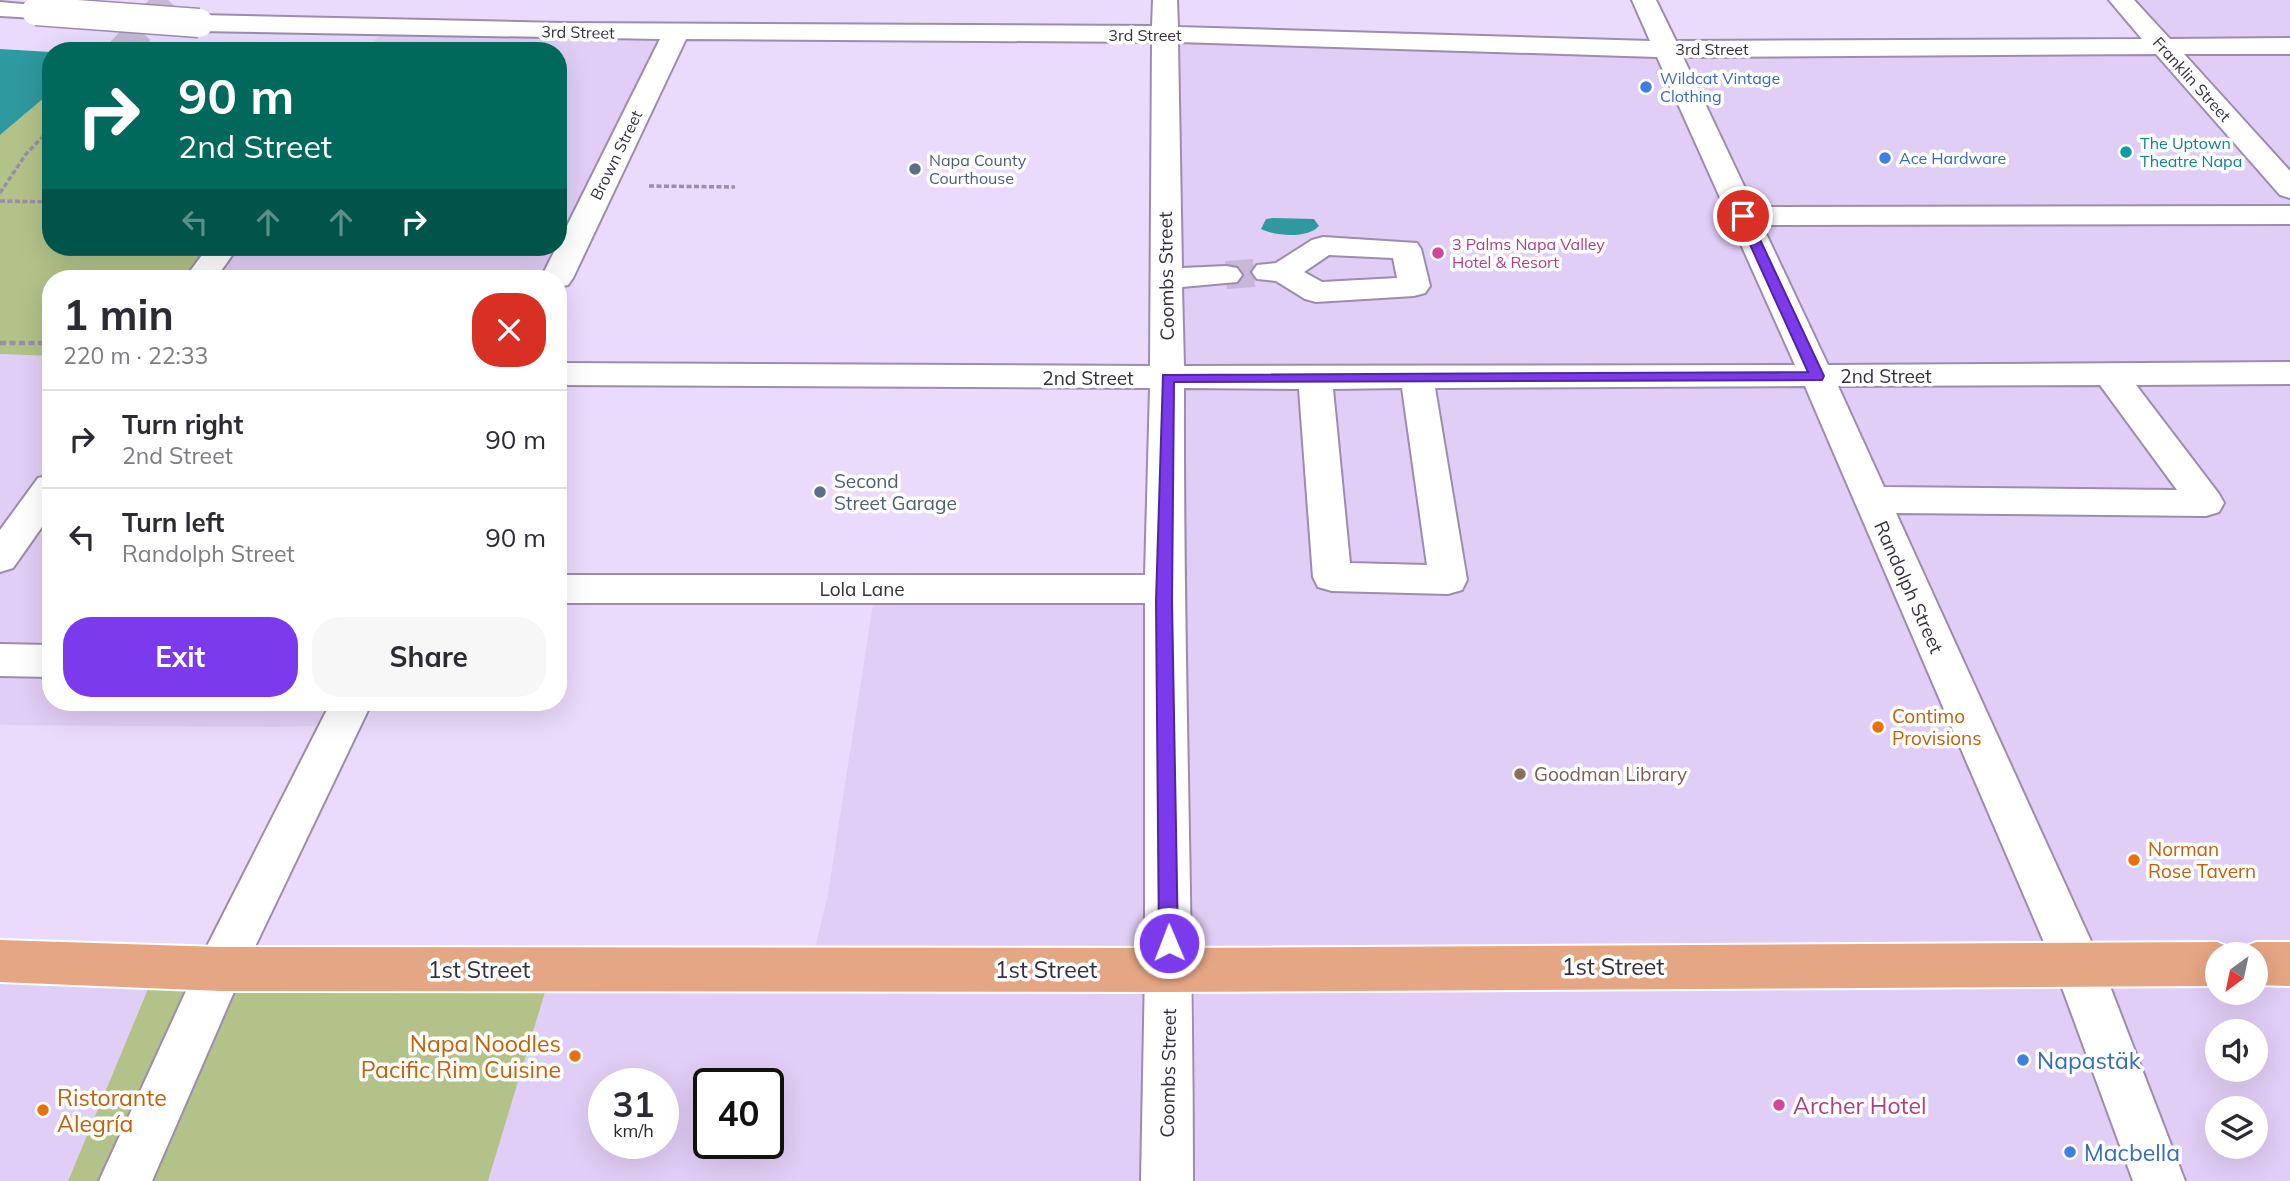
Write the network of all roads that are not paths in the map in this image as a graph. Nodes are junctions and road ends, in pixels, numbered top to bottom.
1 (410, 0) edge
2 (1644, 0) edge
3 (2121, 0) edge
4 (0, 9) edge
5 (1165, 17) edge
6 (384, 29) junction
7 (676, 33) junction
8 (374, 42) edge
9 (2162, 46) junction
10 (2290, 46) edge
11 (1667, 50) junction
12 (2290, 189) edge
13 (2290, 215) edge
14 (1743, 216) junction
15 (561, 270) edge
16 (1226, 275) tunnel mouth
17 (1166, 278) junction
18 (2290, 373) edge
19 (567, 374) edge
20 (2110, 374) junction
21 (1817, 376) junction
22 (1167, 378) junction
23 (1315, 378) junction
24 (1417, 378) junction
25 (1871, 500) junction
26 (42, 504) edge
27 (22, 542) edge
28 (567, 589) edge
29 (1165, 589) junction
30 (0, 660) edge
31 (42, 660) edge
32 (347, 711) edge
33 (0, 961) edge
34 (2077, 963) junction
35 (2205, 964) edge
36 (2268, 964) edge
37 (2290, 964) edge
38 (220, 968) junction
39 (1169, 970) junction
40 (125, 1181) edge
41 (1167, 1181) edge
42 (2159, 1181) edge

1 - 6 street
2 - 11 street, Randolph Street
3 - 9 street, Franklin Street
4 - 6 street, 3rd Street, bridge
5 - 7 street, 3rd Street
5 - 11 street, 3rd Street
5 - 17 street, Coombs Street
6 - 7 street, 3rd Street
6 - 8 street
7 - 15 street, Brown Street
9 - 10 street, 3rd Street
9 - 11 street, 3rd Street
9 - 12 street, Franklin Street
11 - 14 street, Randolph Street
13 - 14 street
14 - 21 street, Randolph Street
16 - 17 street
17 - 22 street, Coombs Street
18 - 20 street, 2nd Street
19 - 22 street, 2nd Street
20 - 21 street, 2nd Street
20 - 25 street
21 - 24 street, 2nd Street
21 - 25 street, Randolph Street
22 - 23 street, 2nd Street
22 - 29 street, Coombs Street
23 - 24 street, 2nd Street
23 - 24 street
25 - 34 street, Randolph Street
26 - 27 street
28 - 29 street, Lola Lane
29 - 39 street, Coombs Street
30 - 31 street
32 - 38 street
33 - 38 main road, 1st Street
34 - 35 main road, 1st Street
34 - 39 main road, 1st Street
34 - 42 street, Randolph Street
36 - 37 main road
38 - 39 main road, 1st Street
38 - 40 street
39 - 41 street, Coombs Street

